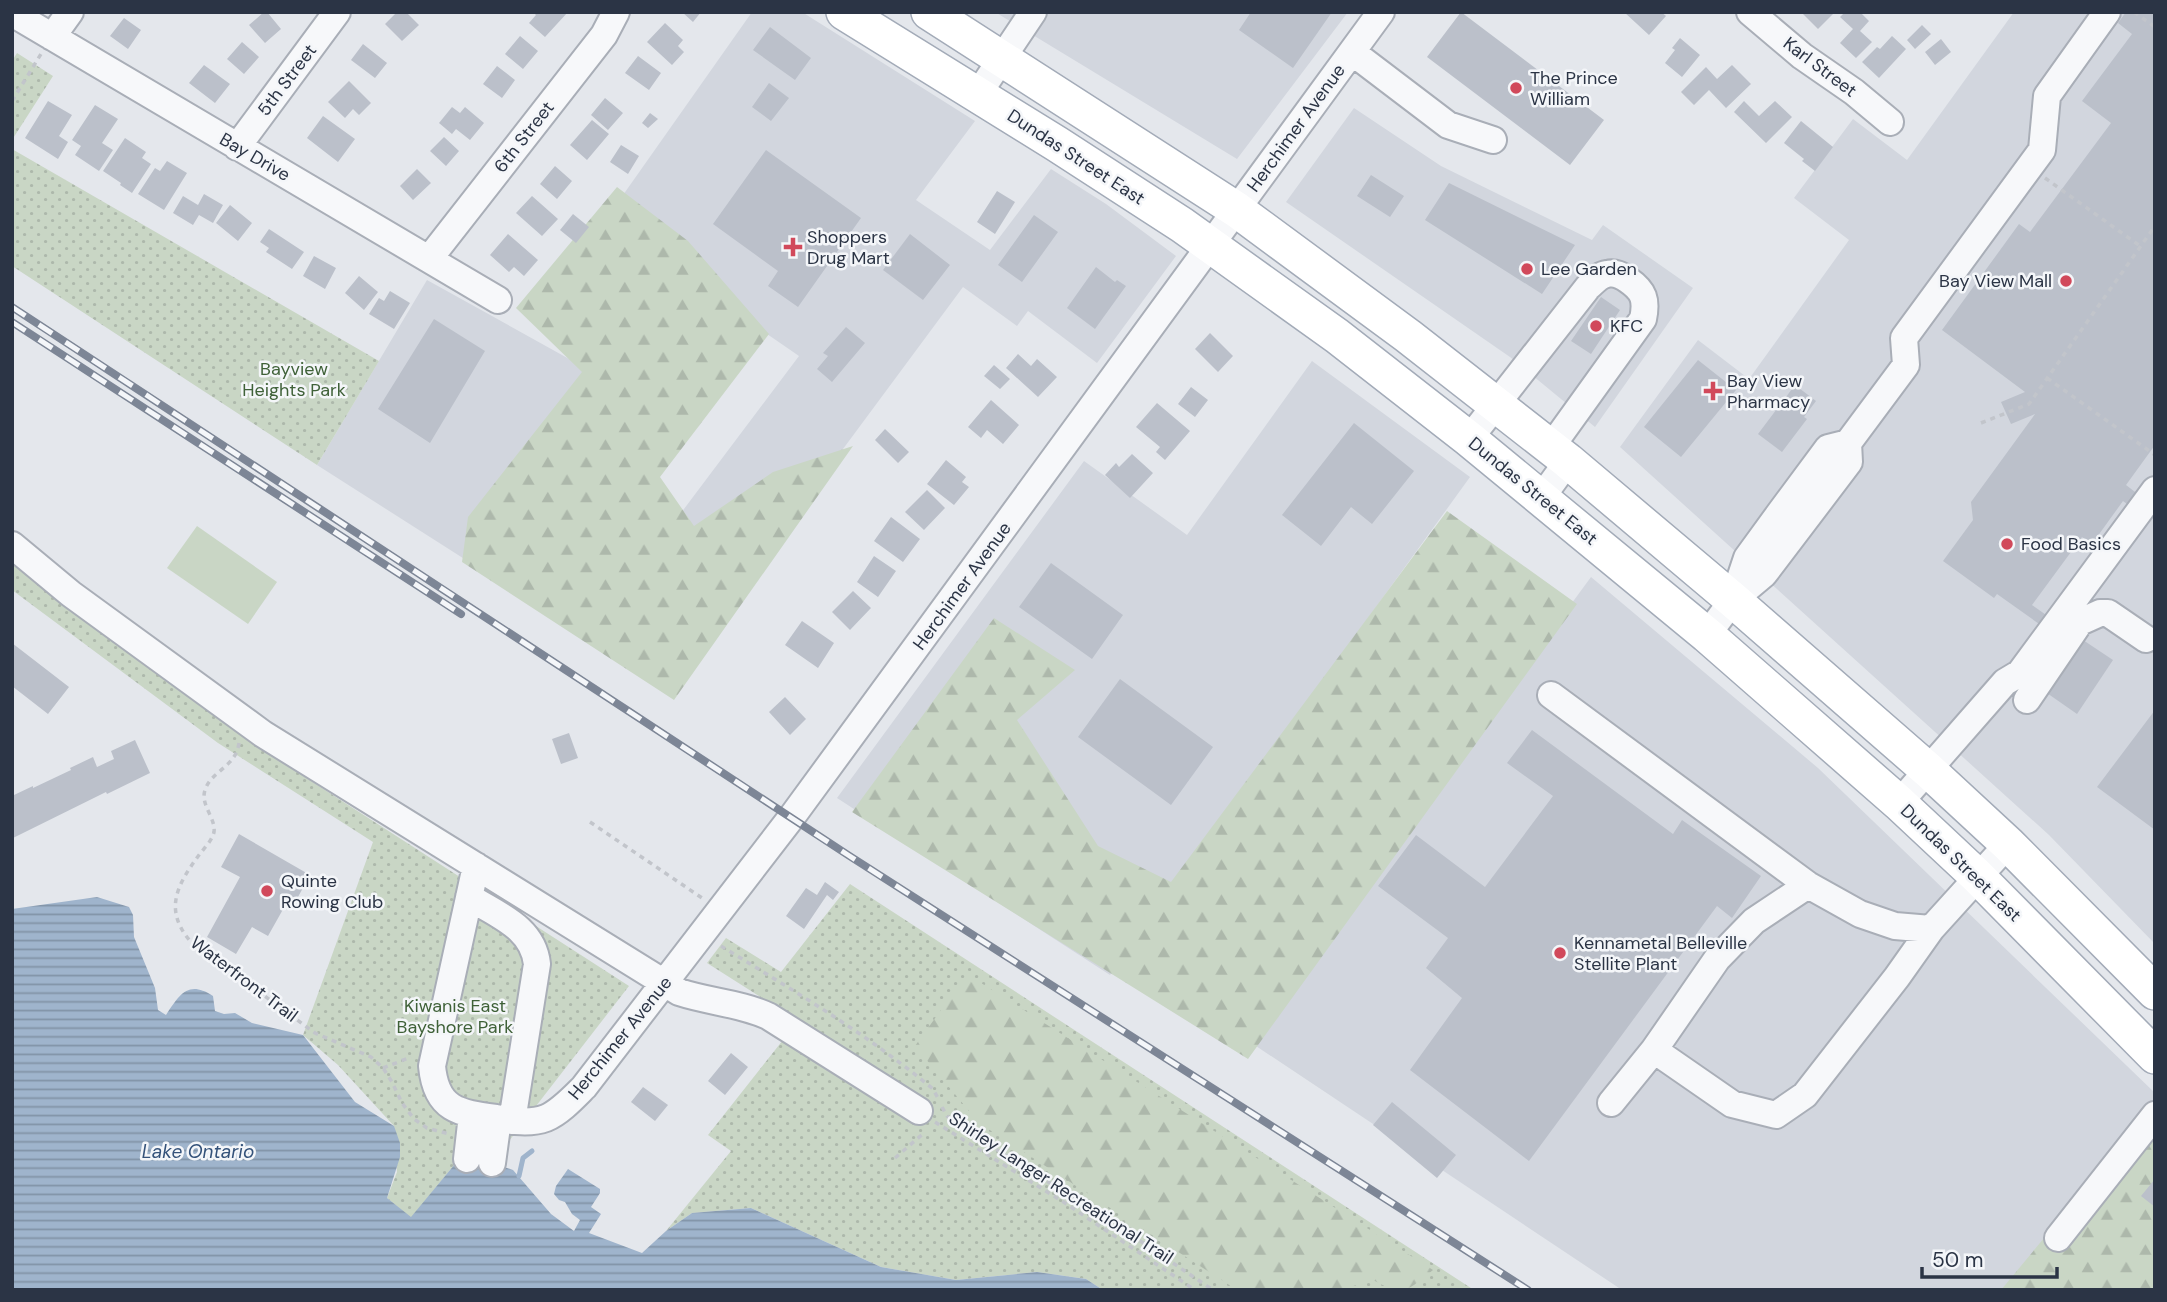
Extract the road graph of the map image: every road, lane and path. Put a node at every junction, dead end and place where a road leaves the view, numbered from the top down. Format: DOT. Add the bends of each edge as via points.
graph roads {
  1 [pos="70,12"];
  2 [pos="337,12"];
  3 [pos="616,12"];
  4 [pos="844,12"];
  5 [pos="929,12"];
  6 [pos="1033,12"];
  7 [pos="1751,12"];
  8 [pos="2107,12"];
  9 [pos="2134,12"];
  10 [pos="12,13"];
  11 [pos="1373,15"];
  12 [pos="2155,27"];
  13 [pos="52,37"];
  14 [pos="1352,52"];
  15 [pos="1003,58"];
  16 [pos="978,94"];
  17 [pos="12,101"];
  18 [pos="1890,122"];
  19 [pos="1493,140"];
  20 [pos="1057,144"];
  21 [pos="237,147"];
  22 [pos="2029,166"];
  23 [pos="1237,209"];
  24 [pos="2155,226"];
  25 [pos="1211,246"];
  26 [pos="2140,247"];
  27 [pos="429,259"];
  28 [pos="498,300"];
  29 [pos="1408,336"];
  30 [pos="2048,378"];
  31 [pos="1497,405"];
  32 [pos="1981,423"];
  33 [pos="1469,439"];
  34 [pos="1559,454"];
  35 [pos="2155,455"];
  36 [pos="2155,490"];
  37 [pos="1542,498"];
  38 [pos="12,545"];
  39 [pos="1733,600"];
  40 [pos="1707,635"];
  41 [pos="2146,639"];
  42 [pos="1551,695"];
  43 [pos="2027,700"];
  44 [pos="232,761"];
  45 [pos="1928,770"];
  46 [pos="1899,803"];
  47 [pos="590,822"];
  48 [pos="2008,844"];
  49 [pos="476,866"];
  50 [pos="1977,876"];
  51 [pos="1808,885"];
  52 [pos="469,897"];
  53 [pos="719,913"];
  54 [pos="1931,929"];
  55 [pos="716,943"];
  56 [pos="666,983"];
  57 [pos="2155,992"];
  58 [pos="1654,1050"];
  59 [pos="2155,1056"];
  60 [pos="1611,1103"];
  61 [pos="932,1114"];
  62 [pos="2155,1115"];
  63 [pos="494,1118"];
  64 [pos="472,1153"];
  65 [pos="895,1158"];
  66 [pos="2058,1238"];
  67 [pos="1195,1290"];
  68 [pos="1213,1290"];
  1 -- 13 [label="street"];
  2 -- 21 [label="street, 5th Street"];
  3 -- 27 [label="street, 6th Street" via="604,35"];
  4 -- 16 [label="main road, Dundas Street East"];
  5 -- 15 [label="main road"];
  6 -- 15 [label="street"];
  7 -- 18 [label="street, Karl Street"];
  8 -- 22 [label="street" via="2048,96 2042,150"];
  9 -- 12 [label="path"];
  10 -- 13 [label="street, Bay Drive"];
  11 -- 14 [label="street, Herchimer Avenue"];
  13 -- 17 [label="path"];
  13 -- 21 [label="street, Bay Drive"];
  14 -- 19 [label="street" via="1448,125"];
  14 -- 23 [label="street, Herchimer Avenue"];
  15 -- 16 [label="street"];
  15 -- 23 [label="main road"];
  16 -- 20 [label="main road, Dundas Street East"];
  20 -- 23 [label="main road" via="1099,152 1195,206 1211,211"];
  20 -- 25 [label="main road, Dundas Street East"];
  21 -- 27 [label="street, Bay Drive"];
  22 -- 26 [label="path"];
  22 -- 39 [label="street" via="1904,338 1906,365 1848,443 1849,462 1764,574"];
  23 -- 25 [label="street, Herchimer Avenue"];
  23 -- 29 [label="main road"];
  24 -- 26 [label="path"];
  25 -- 29 [label="main road" via="1243,247 1359,320"];
  25 -- 33 [label="main road, Dundas Street East"];
  25 -- 53 [label="street, Herchimer Avenue"];
  26 -- 30 [label="path"];
  27 -- 28 [label="street, Bay Drive"];
  29 -- 31 [label="main road"];
  30 -- 32 [label="path" via="2029,404"];
  30 -- 35 [label="path"];
  31 -- 33 [label="street"];
  31 -- 34 [label="main road"];
  31 -- 34 [label="street" via="1599,276 1619,274 1638,286 1646,306 1643,319"];
  33 -- 37 [label="main road, Dundas Street East"];
  34 -- 37 [label="street"];
  34 -- 39 [label="main road"];
  36 -- 45 [label="street" via="2020,673 2005,682"];
  37 -- 40 [label="main road, Dundas Street East"];
  38 -- 49 [label="street" via="71,594 263,734"];
  39 -- 40 [label="street"];
  39 -- 45 [label="main road"];
  40 -- 46 [label="main road, Dundas Street East"];
  41 -- 43 [label="street" via="2108,613 2080,622"];
  42 -- 51 [label="street"];
  44 -- 64 [label="path, Waterfront Trail" via="205,790 214,831 177,891 176,919 182,931 315,1033 371,1057 383,1068 414,1119"];
  45 -- 46 [label="street"];
  45 -- 48 [label="main road"];
  46 -- 50 [label="main road, Dundas Street East"];
  47 -- 53 [label="path"];
  48 -- 50 [label="street"];
  48 -- 57 [label="main road"];
  49 -- 52 [label="street"];
  49 -- 56 [label="street"];
  50 -- 54 [label="street"];
  50 -- 59 [label="main road, Dundas Street East"];
  51 -- 54 [label="street" via="1860,914 1895,926"];
  51 -- 58 [label="street" via="1755,921 1717,960"];
  52 -- 63 [label="street" via="520,929 536,951 537,964"];
  52 -- 63 [label="street" via="432,1066 433,1080 449,1105 463,1113"];
  53 -- 56 [label="street, Herchimer Avenue"];
  54 -- 58 [label="street" via="1805,1095 1776,1115 1732,1104"];
  55 -- 61 [label="path" via="895,1058 938,1096"];
  56 -- 61 [label="street" via="697,998 768,1016"];
  56 -- 63 [label="street, Herchimer Avenue" via="565,1105 546,1118"];
  58 -- 60 [label="street"];
  61 -- 65 [label="path"];
  61 -- 67 [label="path"];
  61 -- 68 [label="path, Shirley Langer Recreational Trail" via="947,1116"];
  62 -- 66 [label="street"];
  63 -- 64 [label="street"];
}
